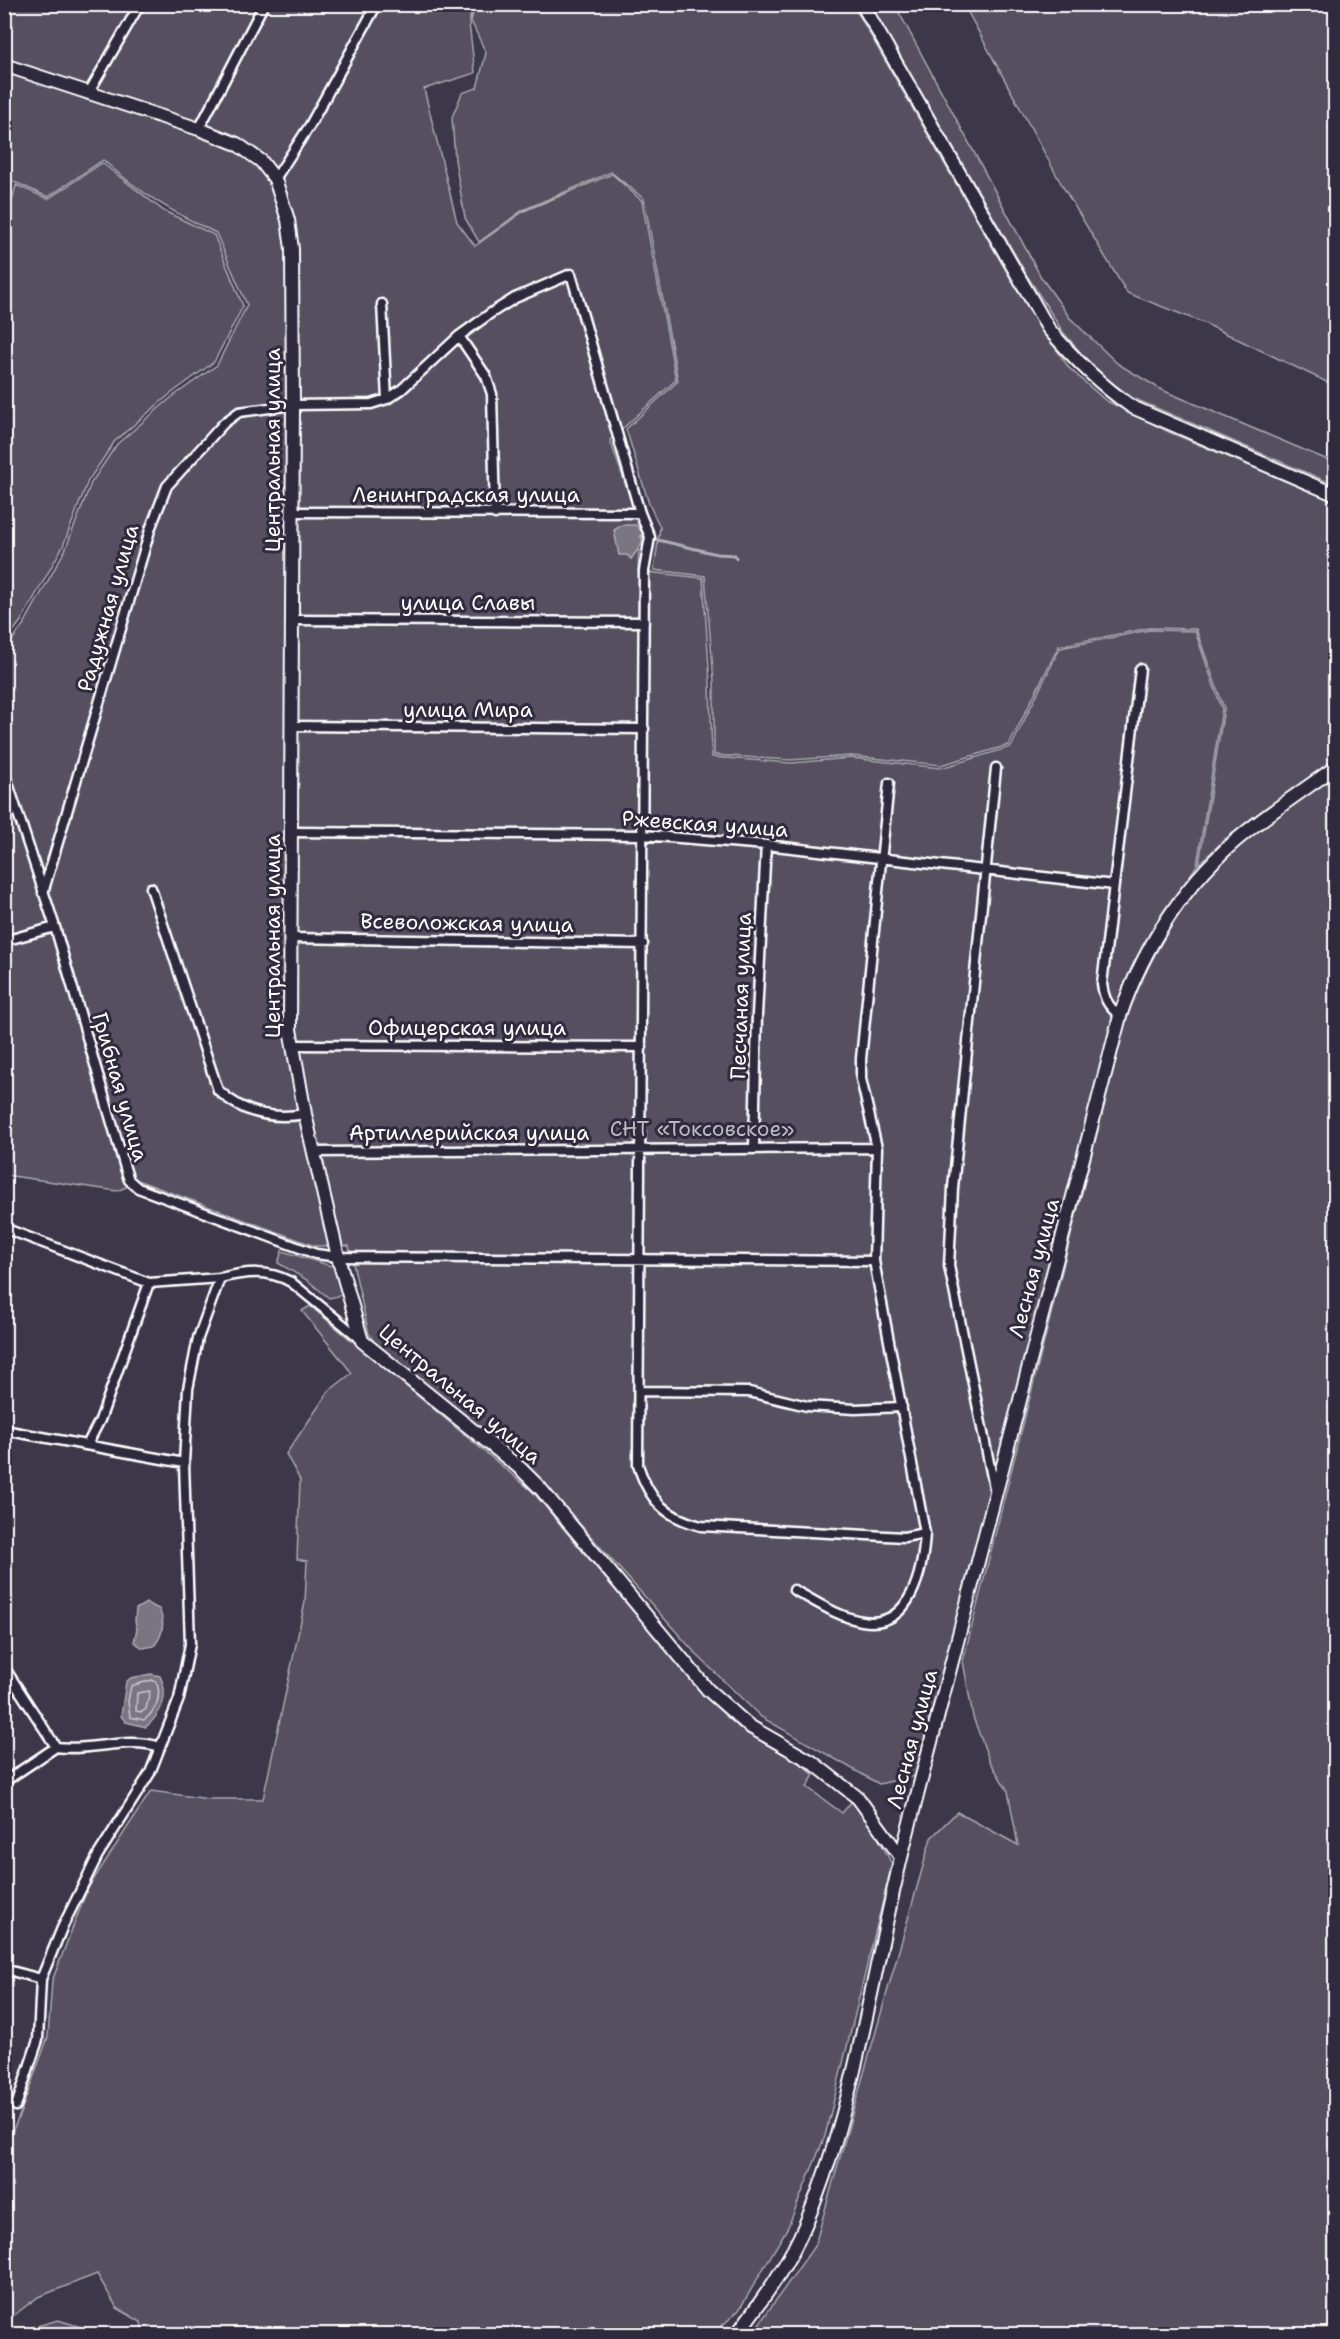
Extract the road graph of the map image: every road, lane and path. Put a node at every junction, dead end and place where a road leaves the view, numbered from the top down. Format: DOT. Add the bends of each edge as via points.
graph roads {
  1 [pos="140,4"];
  2 [pos="264,4"];
  3 [pos="377,4"];
  4 [pos="862,4"];
  5 [pos="4,65"];
  6 [pos="88,94"];
  7 [pos="199,129"];
  8 [pos="275,179"];
  9 [pos="382,304"];
  10 [pos="459,336"];
  11 [pos="387,399"];
  12 [pos="293,405"];
  13 [pos="1335,495"];
  14 [pos="292,512"];
  15 [pos="640,513"];
  16 [pos="495,514"];
  17 [pos="292,620"];
  18 [pos="644,622"];
  19 [pos="1140,669"];
  20 [pos="292,726"];
  21 [pos="644,729"];
  22 [pos="1335,766"];
  23 [pos="996,768"];
  24 [pos="4,771"];
  25 [pos="888,783"];
  26 [pos="292,832"];
  27 [pos="644,835"];
  28 [pos="765,845"];
  29 [pos="881,859"];
  30 [pos="986,870"];
  31 [pos="1114,885"];
  32 [pos="152,888"];
  33 [pos="43,893"];
  34 [pos="55,927"];
  35 [pos="290,938"];
  36 [pos="4,941"];
  37 [pos="643,944"];
  38 [pos="1120,1016"];
  39 [pos="292,1045"];
  40 [pos="642,1047"];
  41 [pos="305,1114"];
  42 [pos="877,1148"];
  43 [pos="754,1149"];
  44 [pos="641,1150"];
  45 [pos="315,1152"];
  46 [pos="4,1228"];
  47 [pos="338,1257"];
  48 [pos="640,1259"];
  49 [pos="874,1261"];
  50 [pos="220,1278"];
  51 [pos="149,1283"];
  52 [pos="362,1341"];
  53 [pos="640,1391"];
  54 [pos="902,1407"];
  55 [pos="4,1430"];
  56 [pos="88,1443"];
  57 [pos="184,1463"];
  58 [pos="995,1493"];
  59 [pos="925,1533"];
  60 [pos="794,1590"];
  61 [pos="4,1667"];
  62 [pos="56,1747"];
  63 [pos="160,1747"];
  64 [pos="4,1782"];
  65 [pos="901,1857"];
  66 [pos="4,1969"];
  67 [pos="41,1979"];
  68 [pos="16,2106"];
  69 [pos="737,2334"];
  1 -- 6 [label="street"];
  2 -- 7 [label="street"];
  3 -- 8 [label="street" via="310,125"];
  4 -- 13 [label="street" via="1048,328 1076,361 1132,407"];
  5 -- 6 [label="street, Центральная улица"];
  6 -- 7 [label="street, Центральная улица"];
  7 -- 8 [label="street, Центральная улица" via="237,144 261,161"];
  8 -- 12 [label="street, Центральная улица" via="288,219 292,249"];
  9 -- 11 [label="street"];
  10 -- 11 [label="street"];
  10 -- 15 [label="street" via="515,298 571,274"];
  10 -- 16 [label="street" via="486,376 492,394"];
  11 -- 12 [label="street, Радужная улица" via="371,404"];
  12 -- 14 [label="street, Центральная улица"];
  12 -- 33 [label="street, Радужная улица" via="238,412 167,486 151,526"];
  14 -- 16 [label="street, Ленинградская улица"];
  14 -- 17 [label="street, Центральная улица"];
  15 -- 16 [label="street, Ленинградская улица"];
  15 -- 18 [label="street" via="650,537 644,571"];
  17 -- 18 [label="street, улица Славы"];
  17 -- 20 [label="street, Центральная улица"];
  18 -- 21 [label="street"];
  19 -- 31 [label="street"];
  20 -- 21 [label="street, улица Мира"];
  20 -- 26 [label="street, Центральная улица"];
  21 -- 27 [label="street"];
  22 -- 38 [label="street, Лесная улица" via="1245,833 1207,870 1152,941"];
  23 -- 30 [label="street"];
  24 -- 33 [label="street, Грибная улица"];
  25 -- 29 [label="street"];
  26 -- 27 [label="street, Ржевская улица"];
  26 -- 35 [label="street, Центральная улица"];
  27 -- 28 [label="street, Ржевская улица"];
  27 -- 37 [label="street"];
  28 -- 29 [label="street, Ржевская улица"];
  28 -- 43 [label="street, Песчаная улица"];
  29 -- 30 [label="street, Ржевская улица"];
  29 -- 42 [label="street" via="861,1059 861,1079"];
  30 -- 31 [label="street, Ржевская улица"];
  30 -- 58 [label="street" via="953,1188 950,1266"];
  31 -- 38 [label="street" via="1102,984 1104,998"];
  32 -- 41 [label="street" via="218,1089 232,1103 248,1110 270,1116"];
  33 -- 34 [label="street, Грибная улица"];
  34 -- 36 [label="street"];
  34 -- 47 [label="street, Грибная улица" via="129,1179 138,1188 316,1254"];
  35 -- 37 [label="street, Всеволожская улица"];
  35 -- 39 [label="street, Центральная улица"];
  37 -- 40 [label="street"];
  38 -- 58 [label="street, Лесная улица"];
  39 -- 40 [label="street, Офицерская улица"];
  39 -- 41 [label="street, Центральная улица"];
  40 -- 44 [label="street"];
  41 -- 45 [label="street, Центральная улица"];
  42 -- 43 [label="street, Артиллерийская улица"];
  42 -- 49 [label="street"];
  43 -- 44 [label="street, Артиллерийская улица"];
  44 -- 45 [label="street, Артиллерийская улица"];
  44 -- 48 [label="street"];
  45 -- 47 [label="street, Центральная улица"];
  46 -- 51 [label="street"];
  47 -- 48 [label="street, Грибная улица"];
  47 -- 52 [label="street, Центральная улица"];
  48 -- 49 [label="street, Грибная улица"];
  48 -- 53 [label="street"];
  49 -- 54 [label="street"];
  50 -- 51 [label="street"];
  50 -- 52 [label="street" via="252,1272 280,1276"];
  50 -- 57 [label="street" via="198,1338 188,1389"];
  51 -- 56 [label="street" via="108,1401"];
  52 -- 65 [label="street, Центральная улица" via="521,1469 708,1690 749,1726 812,1762 858,1798"];
  53 -- 54 [label="street" via="749,1392 807,1406"];
  53 -- 59 [label="street" via="638,1465 645,1487 665,1511 680,1521 701,1526 904,1537"];
  54 -- 59 [label="street"];
  55 -- 56 [label="street"];
  56 -- 57 [label="street"];
  57 -- 63 [label="street" via="190,1644 179,1699"];
  58 -- 65 [label="street, Лесная улица"];
  59 -- 60 [label="street" via="916,1580 907,1604 894,1617 862,1621"];
  61 -- 62 [label="street"];
  62 -- 63 [label="street" via="141,1742"];
  62 -- 64 [label="street"];
  63 -- 67 [label="street" via="150,1773 98,1856"];
  65 -- 69 [label="street, Лесная улица" via="870,2002 829,2163 805,2226 773,2285"];
  66 -- 67 [label="street"];
  67 -- 68 [label="street" via="38,2040"];
}
